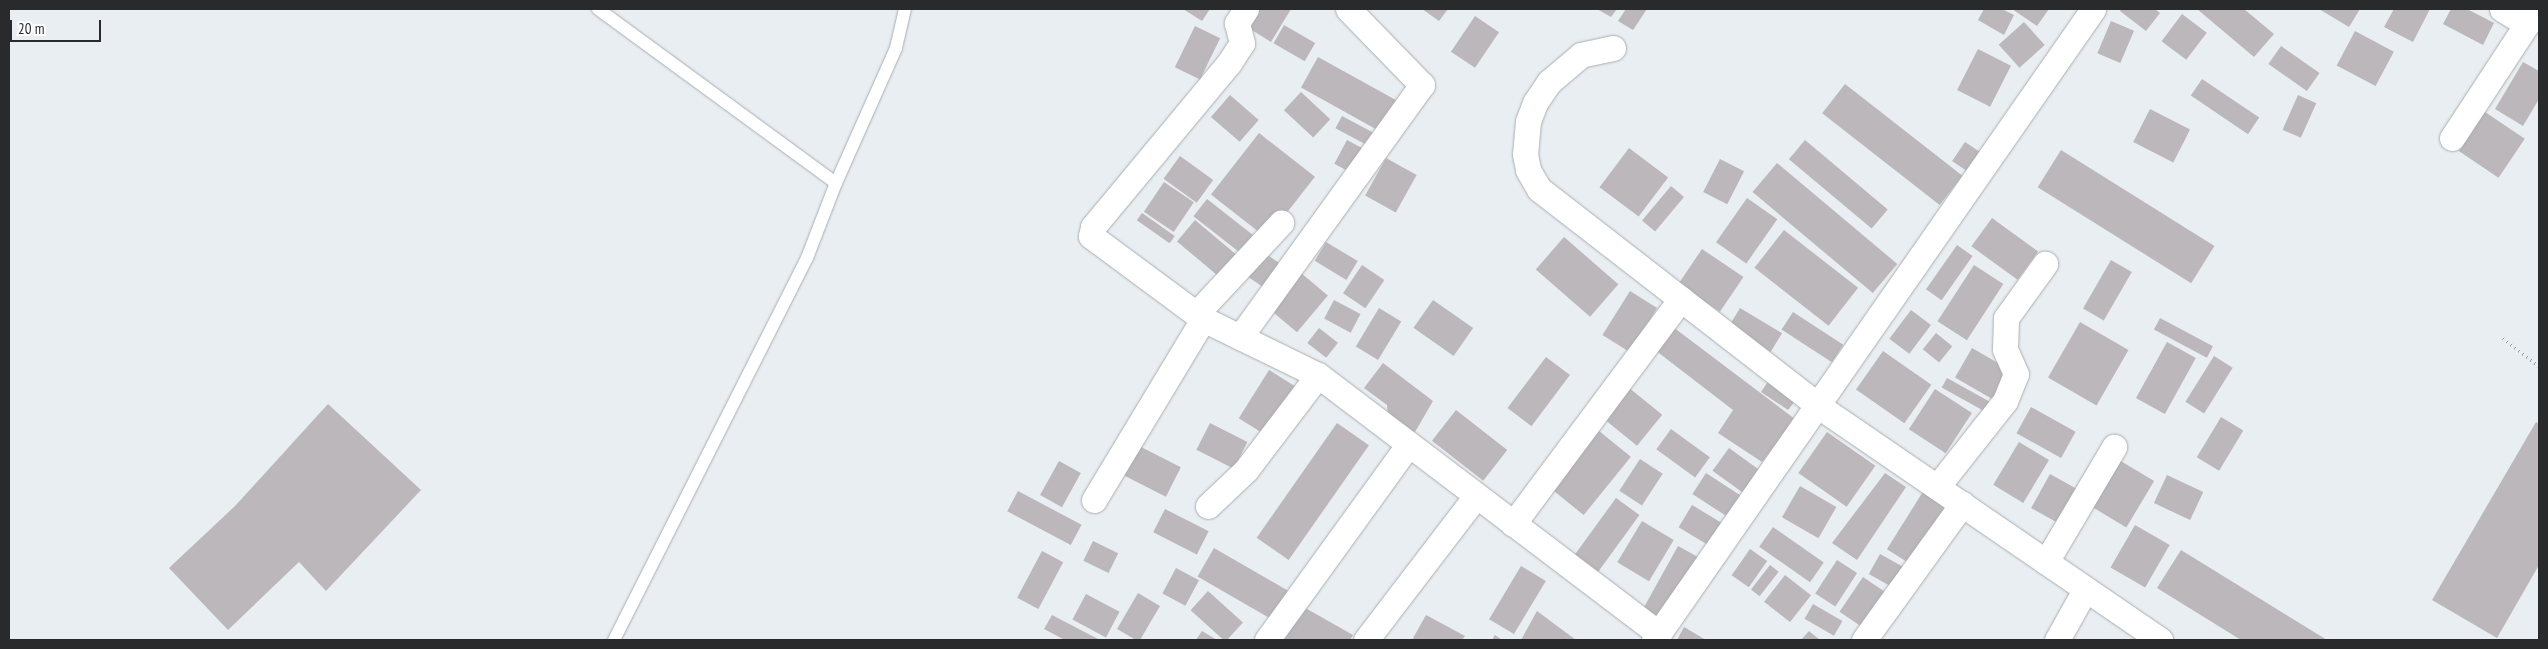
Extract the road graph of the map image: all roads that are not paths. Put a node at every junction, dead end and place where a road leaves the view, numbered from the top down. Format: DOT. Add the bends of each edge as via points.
graph roads {
  1 [pos="598,9"];
  2 [pos="905,9"];
  3 [pos="1246,9"];
  4 [pos="1348,9"];
  5 [pos="2093,9"];
  6 [pos="2502,9"];
  7 [pos="2530,16"];
  8 [pos="1613,48"];
  9 [pos="2452,138"];
  10 [pos="836,183"];
  11 [pos="1281,223"];
  12 [pos="2045,264"];
  13 [pos="1681,299"];
  14 [pos="1199,317"];
  15 [pos="1240,337"];
  16 [pos="1318,375"];
  17 [pos="1817,405"];
  18 [pos="1408,444"];
  19 [pos="2114,447"];
  20 [pos="1937,487"];
  21 [pos="1476,496"];
  22 [pos="1094,500"];
  23 [pos="1962,504"];
  24 [pos="1208,506"];
  25 [pos="1513,524"];
  26 [pos="2046,562"];
  27 [pos="2086,590"];
  28 [pos="1656,637"];
  29 [pos="614,640"];
  30 [pos="1267,640"];
  31 [pos="1366,640"];
  32 [pos="1864,640"];
  33 [pos="2057,640"];
  34 [pos="2160,640"];
  1 -- 10 [label="lane"];
  2 -- 10 [label="lane" via="896,48"];
  3 -- 14 [label="street" via="1237,23 1242,43 1229,63 1091,233"];
  4 -- 15 [label="street" via="1422,85"];
  5 -- 17 [label="street"];
  6 -- 7 [label="street"];
  7 -- 9 [label="street"];
  8 -- 13 [label="street" via="1581,55 1550,82 1528,121 1525,154 1528,170 1539,189"];
  10 -- 29 [label="lane" via="807,258"];
  11 -- 14 [label="street"];
  12 -- 20 [label="street" via="2006,318 2005,349 2016,374 2005,401"];
  13 -- 17 [label="street"];
  13 -- 25 [label="street"];
  14 -- 15 [label="street"];
  14 -- 22 [label="street"];
  15 -- 16 [label="street"];
  16 -- 18 [label="street"];
  16 -- 24 [label="street" via="1246,470"];
  17 -- 20 [label="street"];
  17 -- 28 [label="street"];
  18 -- 21 [label="street"];
  18 -- 30 [label="street"];
  19 -- 26 [label="street"];
  20 -- 23 [label="street"];
  21 -- 25 [label="street"];
  21 -- 31 [label="street"];
  23 -- 26 [label="street"];
  23 -- 32 [label="street"];
  25 -- 28 [label="street"];
  26 -- 27 [label="street"];
  27 -- 33 [label="street"];
  27 -- 34 [label="street"];
}
